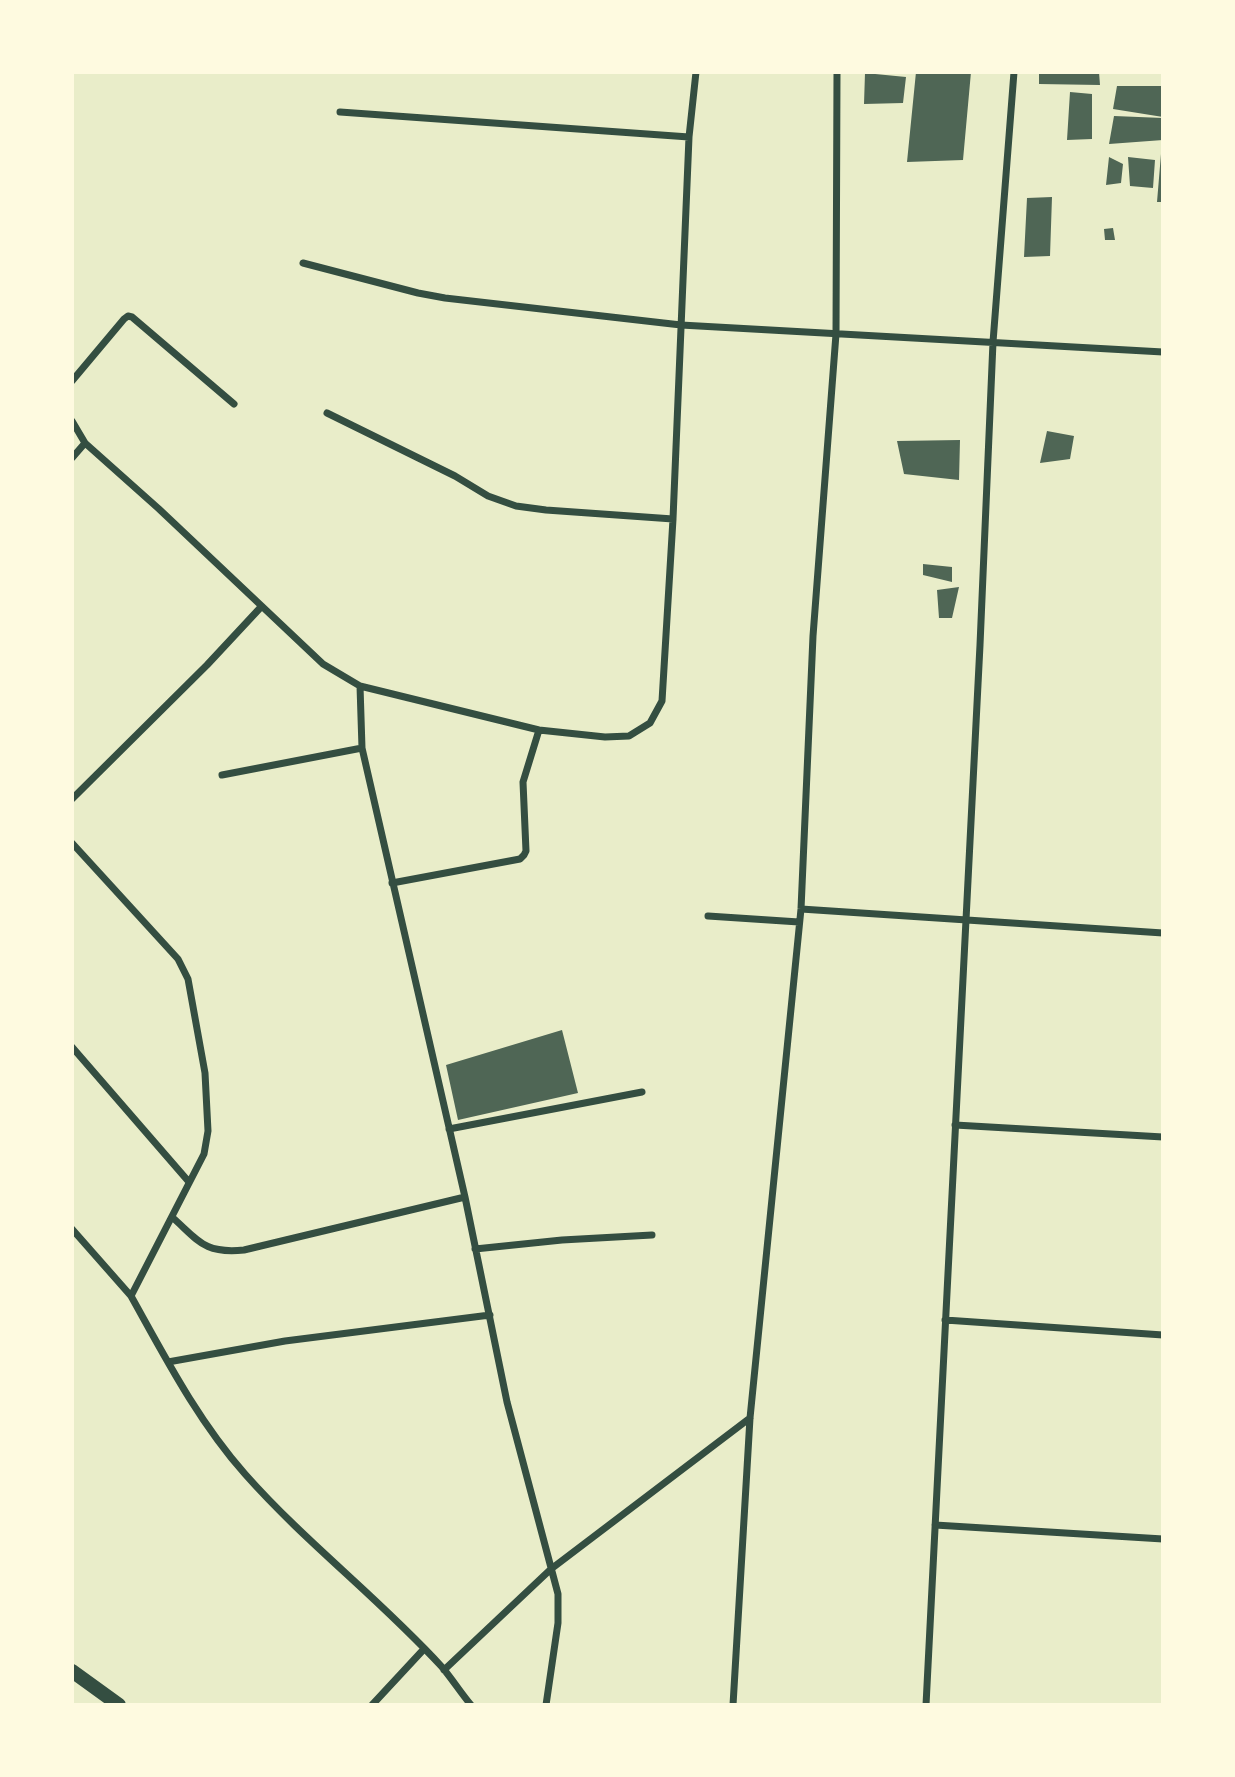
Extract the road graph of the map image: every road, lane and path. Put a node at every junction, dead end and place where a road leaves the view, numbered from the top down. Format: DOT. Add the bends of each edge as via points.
graph roads {
  1 [pos="696,72"];
  2 [pos="837,72"];
  3 [pos="1014,72"];
  4 [pos="340,111"];
  5 [pos="689,137"];
  6 [pos="303,263"];
  7 [pos="681,325"];
  8 [pos="836,334"];
  9 [pos="993,342"];
  10 [pos="1163,352"];
  11 [pos="72,381"];
  12 [pos="234,404"];
  13 [pos="327,413"];
  14 [pos="72,421"];
  15 [pos="85,443"];
  16 [pos="72,458"];
  17 [pos="673,519"];
  18 [pos="261,607"];
  19 [pos="360,686"];
  20 [pos="539,730"];
  21 [pos="362,748"];
  22 [pos="222,775"];
  23 [pos="72,799"];
  24 [pos="72,843"];
  25 [pos="392,883"];
  26 [pos="800,909"];
  27 [pos="708,916"];
  28 [pos="965,920"];
  29 [pos="799,922"];
  30 [pos="1163,933"];
  31 [pos="72,1047"];
  32 [pos="642,1092"];
  33 [pos="955,1125"];
  34 [pos="449,1129"];
  35 [pos="1163,1137"];
  36 [pos="189,1182"];
  37 [pos="465,1197"];
  38 [pos="172,1217"];
  39 [pos="72,1229"];
  40 [pos="652,1234"];
  41 [pos="475,1248"];
  42 [pos="131,1296"];
  43 [pos="490,1315"];
  44 [pos="945,1320"];
  45 [pos="1163,1335"];
  46 [pos="168,1362"];
  47 [pos="750,1418"];
  48 [pos="935,1525"];
  49 [pos="1163,1539"];
  50 [pos="551,1569"];
  51 [pos="424,1649"];
  52 [pos="444,1670"];
  53 [pos="72,1671"];
  54 [pos="119,1705"];
  55 [pos="372,1705"];
  56 [pos="471,1705"];
  57 [pos="547,1705"];
  58 [pos="733,1705"];
  59 [pos="926,1705"];
  1 -- 5 [label="street"];
  2 -- 8 [label="street"];
  3 -- 9 [label="street"];
  4 -- 5 [label="street"];
  5 -- 7 [label="street"];
  6 -- 7 [label="street" via="445,298"];
  7 -- 8 [label="street"];
  7 -- 17 [label="street"];
  8 -- 9 [label="street"];
  8 -- 26 [label="street" via="813,636"];
  9 -- 10 [label="street"];
  9 -- 28 [label="street"];
  11 -- 12 [label="street" via="128,316"];
  13 -- 17 [label="street" via="516,506"];
  14 -- 15 [label="street"];
  15 -- 16 [label="street"];
  15 -- 18 [label="street"];
  17 -- 20 [label="street" via="662,701 650,723 629,736"];
  18 -- 19 [label="street" via="323,664"];
  18 -- 23 [label="street"];
  19 -- 20 [label="street"];
  19 -- 21 [label="street"];
  20 -- 25 [label="street" via="523,782 524,855"];
  21 -- 22 [label="street"];
  21 -- 25 [label="street"];
  24 -- 36 [label="street" via="178,958 188,979 205,1073 208,1131 204,1154"];
  25 -- 34 [label="street"];
  26 -- 28 [label="street"];
  26 -- 29 [label="street"];
  27 -- 29 [label="street"];
  28 -- 30 [label="street"];
  28 -- 33 [label="street"];
  29 -- 47 [label="street"];
  31 -- 36 [label="street"];
  32 -- 34 [label="street"];
  33 -- 35 [label="street"];
  33 -- 44 [label="street"];
  34 -- 37 [label="street"];
  36 -- 38 [label="street"];
  37 -- 38 [label="street" via="226,1252 207,1248"];
  37 -- 41 [label="street"];
  38 -- 42 [label="street"];
  39 -- 42 [label="street"];
  40 -- 41 [label="street"];
  41 -- 43 [label="street"];
  42 -- 46 [label="street"];
  43 -- 46 [label="street" via="285,1341"];
  43 -- 50 [label="street" via="507,1402"];
  44 -- 45 [label="street"];
  44 -- 48 [label="street"];
  46 -- 51 [label="street" via="216,1439 246,1475"];
  47 -- 50 [label="street"];
  47 -- 58 [label="street"];
  48 -- 49 [label="street"];
  48 -- 59 [label="street"];
  50 -- 52 [label="street"];
  50 -- 57 [label="street" via="558,1594 558,1623"];
  51 -- 52 [label="street"];
  51 -- 55 [label="street"];
  52 -- 56 [label="street"];
  53 -- 54 [label="highway"];
}
